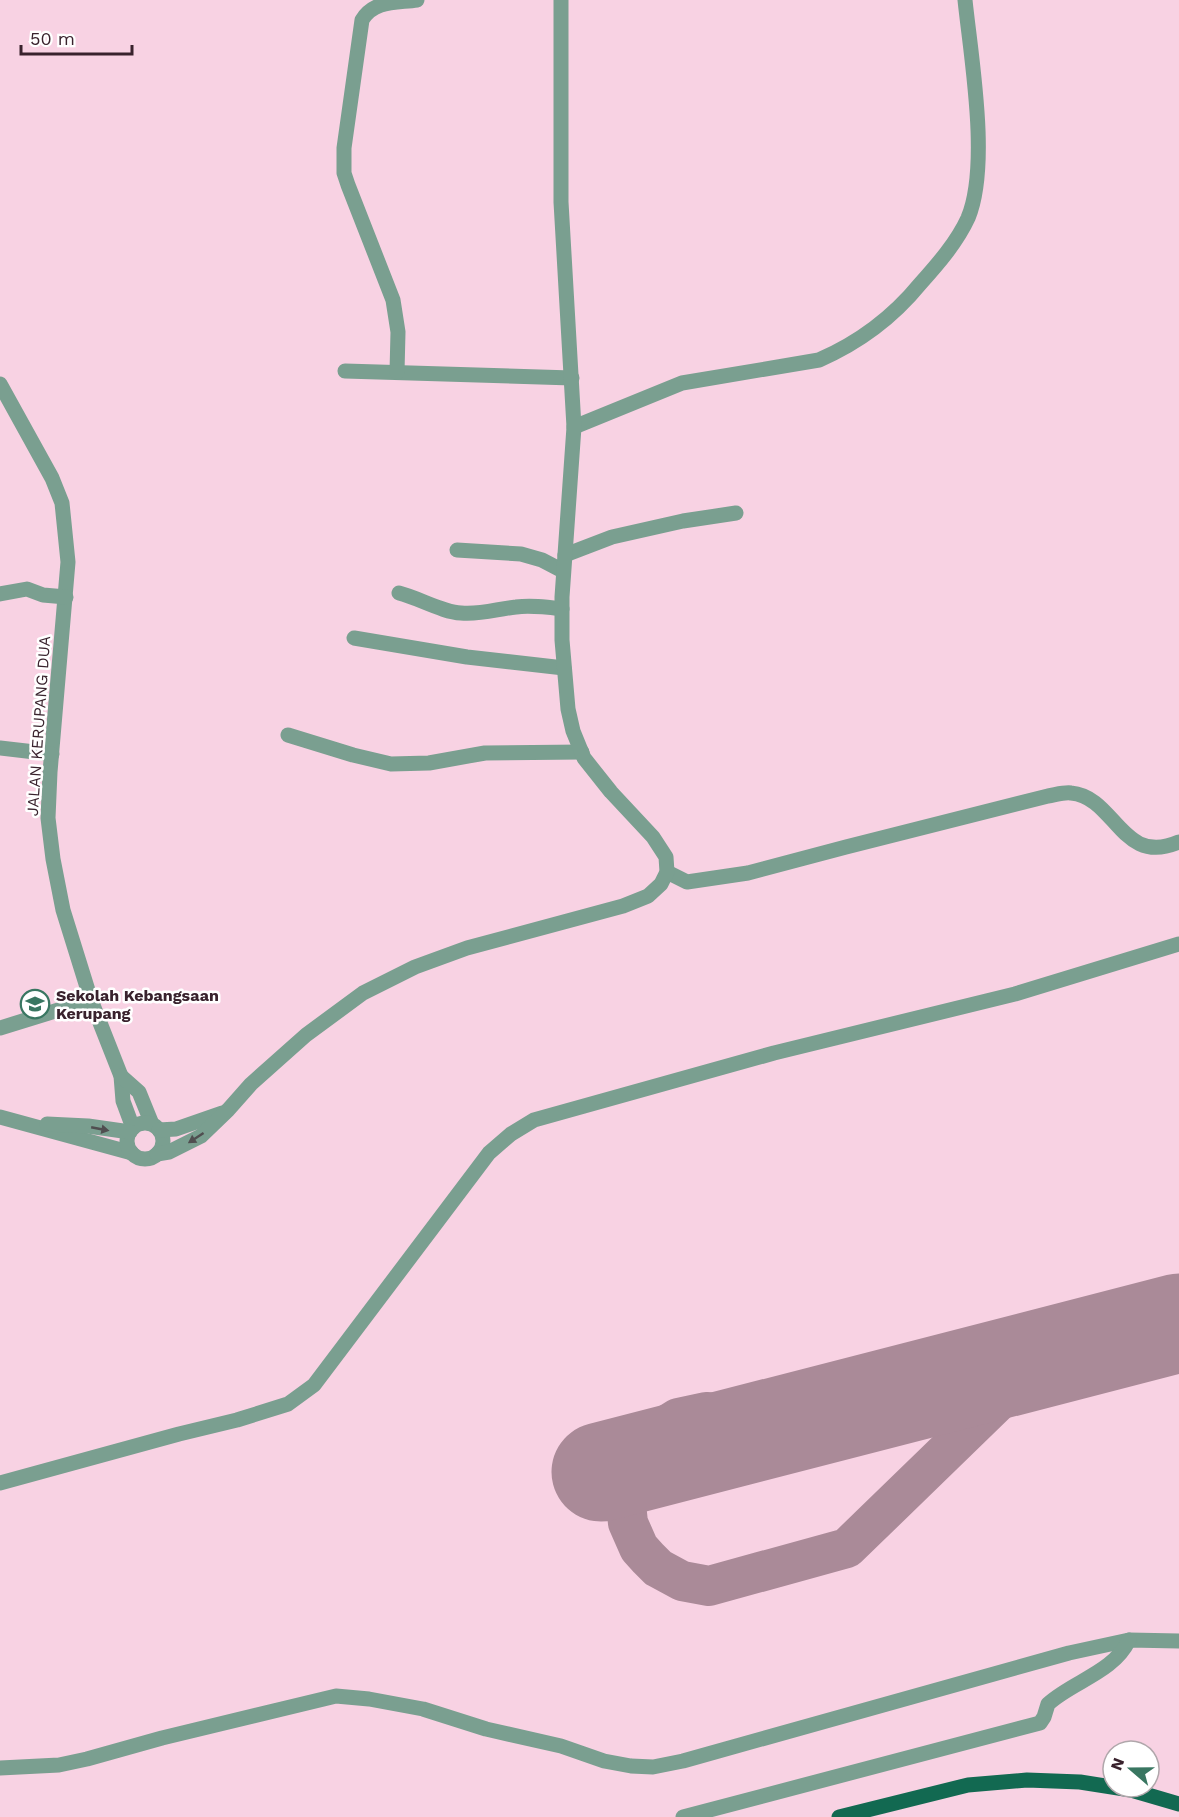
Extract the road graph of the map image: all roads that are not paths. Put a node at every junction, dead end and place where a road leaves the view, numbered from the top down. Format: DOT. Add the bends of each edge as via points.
graph roads {
  1 [pos="417,0"];
  2 [pos="561,0"];
  3 [pos="965,0"];
  4 [pos="345,371"];
  5 [pos="397,372"];
  6 [pos="572,378"];
  7 [pos="0,384"];
  8 [pos="574,427"];
  9 [pos="736,513"];
  10 [pos="457,550"];
  11 [pos="565,555"];
  12 [pos="563,571"];
  13 [pos="399,593"];
  14 [pos="0,594"];
  15 [pos="66,597"];
  16 [pos="562,609"];
  17 [pos="354,638"];
  18 [pos="564,668"];
  19 [pos="288,735"];
  20 [pos="0,748"];
  21 [pos="582,752"];
  22 [pos="52,754"];
  23 [pos="1179,842"];
  24 [pos="667,872"];
  25 [pos="1179,944"];
  26 [pos="91,1000"];
  27 [pos="0,1028"];
  28 [pos="121,1076"];
  29 [pos="228,1110"];
  30 [pos="0,1117"];
  31 [pos="29,1125"];
  32 [pos="156,1127"];
  33 [pos="131,1130"];
  34 [pos="132,1153"];
  35 [pos="157,1154"];
  36 [pos="0,1484"];
  37 [pos="1129,1640"];
  38 [pos="1179,1641"];
  39 [pos="0,1768"];
  40 [pos="1179,1804"];
  41 [pos="683,1817"];
  42 [pos="839,1817"];
  1 -- 5 [label="street" via="378,5 362,20 344,148 344,173 393,300 398,332"];
  2 -- 6 [label="street" via="561,202"];
  3 -- 8 [label="street" via="978,145 976,178 968,217 942,258 910,297 872,330 819,360 682,383"];
  4 -- 5 [label="street"];
  5 -- 6 [label="street"];
  6 -- 8 [label="street"];
  7 -- 15 [label="street, JALAN KERUPANG DUA" via="62,503 68,562"];
  8 -- 11 [label="street"];
  9 -- 11 [label="street" via="612,537"];
  10 -- 12 [label="street" via="521,554"];
  11 -- 12 [label="street"];
  12 -- 16 [label="street"];
  13 -- 16 [label="street" via="458,613 537,606"];
  14 -- 15 [label="street" via="27,589"];
  15 -- 22 [label="street, JALAN KERUPANG DUA"];
  16 -- 18 [label="street"];
  17 -- 18 [label="street"];
  18 -- 21 [label="street" via="568,709"];
  19 -- 21 [label="street" via="391,764 429,763 485,753"];
  20 -- 22 [label="street"];
  21 -- 24 [label="street" via="611,792 653,837 666,857"];
  22 -- 26 [label="street, JALAN KERUPANG DUA" via="48,818 52,859"];
  23 -- 24 [label="street" via="1152,847 1131,841 1090,800 1071,793 737,876 687,882"];
  24 -- 29 [label="street" via="648,896 623,906 466,948 415,967 363,993 306,1035"];
  25 -- 36 [label="street" via="1015,994 774,1053 534,1120 489,1153 314,1385 288,1404"];
  26 -- 27 [label="street"];
  26 -- 28 [label="street, JALAN KERUPANG DUA"];
  28 -- 32 [label="street, JALAN KERUPANG DUA" via="139,1092"];
  28 -- 33 [label="street, JALAN KERUPANG DUA"];
  29 -- 32 [label="street" via="176,1129"];
  29 -- 35 [label="street, one-way" via="201,1136"];
  30 -- 31 [label="street"];
  31 -- 33 [label="street, one-way"];
  31 -- 34 [label="street"];
  32 -- 33 [label="street" via="140,1124"];
  32 -- 35 [label="street" via="163,1138"];
  33 -- 34 [label="street" via="127,1142"];
  34 -- 35 [label="street" via="142,1159"];
  37 -- 38 [label="street"];
  37 -- 39 [label="street" via="653,1767 604,1761 423,1709 336,1696 59,1765"];
  37 -- 41 [label="street" via="1112,1663 1048,1704 1040,1724"];
  40 -- 42 [label="main road" via="1100,1785 1027,1780 968,1785"];
}
